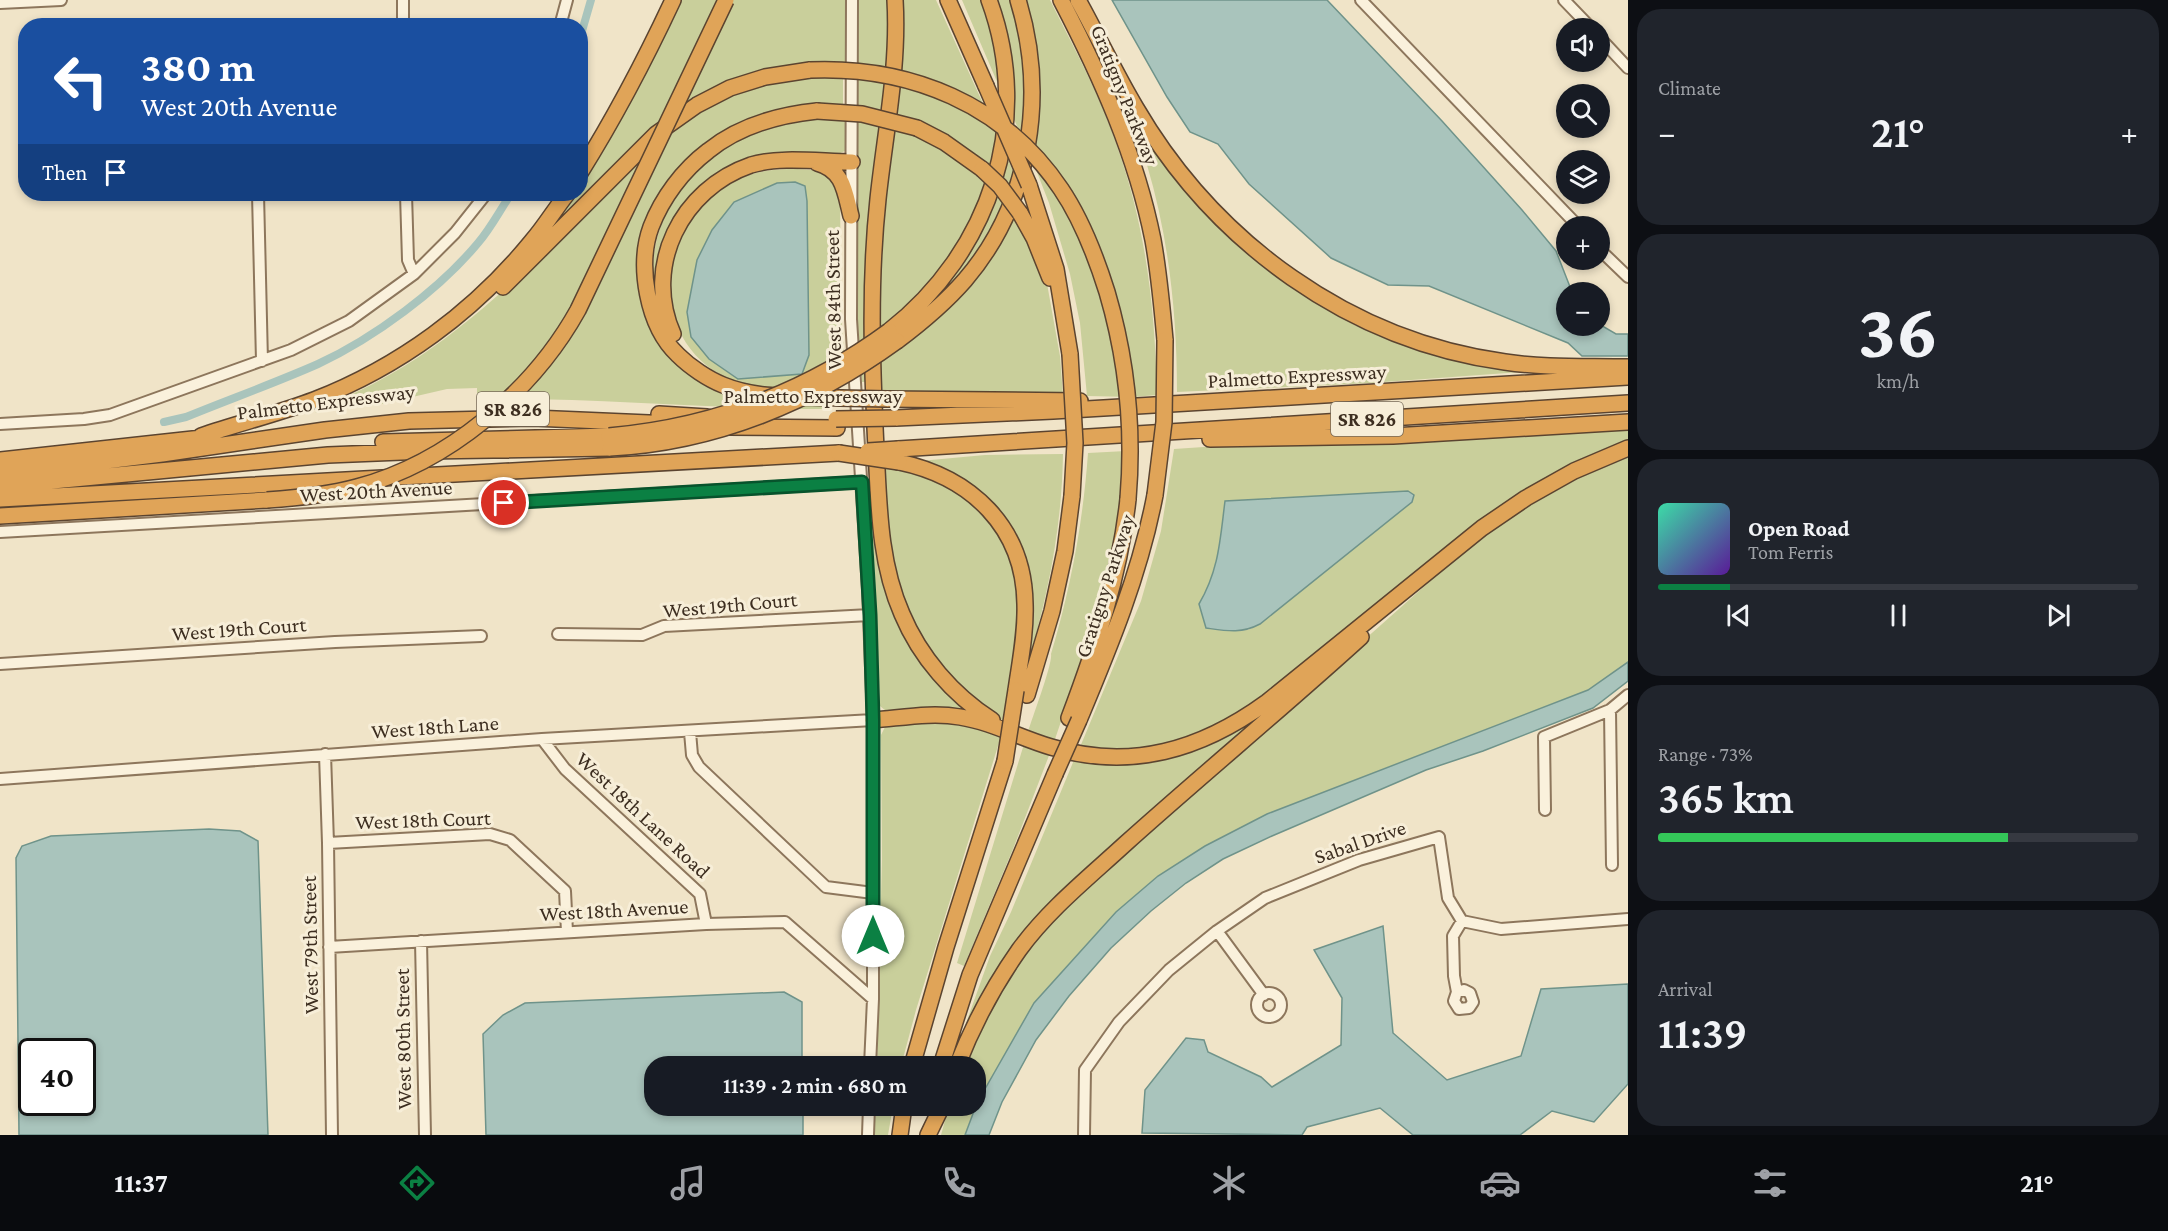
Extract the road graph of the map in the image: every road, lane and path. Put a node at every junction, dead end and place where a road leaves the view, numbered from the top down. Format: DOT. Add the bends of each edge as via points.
graph roads {
  1 [pos="46,0"];
  2 [pos="61,0"];
  3 [pos="403,0"];
  4 [pos="567,0"];
  5 [pos="673,0"];
  6 [pos="726,0"];
  7 [pos="852,0"];
  8 [pos="896,0"];
  9 [pos="948,0"];
  10 [pos="989,0"];
  11 [pos="1018,0"];
  12 [pos="1061,0"];
  13 [pos="1078,0"];
  14 [pos="1361,0"];
  15 [pos="1564,0"];
  16 [pos="0,3"];
  17 [pos="403,18"];
  18 [pos="562,18"];
  19 [pos="1581,18"];
  20 [pos="1610,49"];
  21 [pos="1628,68"];
  22 [pos="588,160"];
  23 [pos="808,161"];
  24 [pos="852,162"];
  25 [pos="258,201"];
  26 [pos="406,201"];
  27 [pos="481,201"];
  28 [pos="562,201"];
  29 [pos="850,216"];
  30 [pos="1568,216"];
  31 [pos="1610,260"];
  32 [pos="414,274"];
  33 [pos="1628,277"];
  34 [pos="1064,310"];
  35 [pos="451,322"];
  36 [pos="893,336"];
  37 [pos="262,361"];
  38 [pos="1628,367"];
  39 [pos="707,376"];
  40 [pos="1628,377"];
  41 [pos="1628,386"];
  42 [pos="1628,403"];
  43 [pos="1140,406"];
  44 [pos="896,422"];
  45 [pos="1628,422"];
  46 [pos="0,424"];
  47 [pos="837,424"];
  48 [pos="1106,436"];
  49 [pos="190,439"];
  50 [pos="609,442"];
  51 [pos="1628,448"];
  52 [pos="899,456"];
  53 [pos="0,460"];
  54 [pos="0,474"];
  55 [pos="862,482"];
  56 [pos="0,486"];
  57 [pos="0,499"];
  58 [pos="0,516"];
  59 [pos="0,532"];
  60 [pos="1438,564"];
  61 [pos="870,615"];
  62 [pos="558,634"];
  63 [pos="481,636"];
  64 [pos="0,664"];
  65 [pos="1022,693"];
  66 [pos="1628,695"];
  67 [pos="1610,710"];
  68 [pos="1074,719"];
  69 [pos="873,720"];
  70 [pos="1007,730"];
  71 [pos="690,732"];
  72 [pos="542,739"];
  73 [pos="325,754"];
  74 [pos="0,779"];
  75 [pos="1545,810"];
  76 [pos="328,843"];
  77 [pos="1612,865"];
  78 [pos="873,893"];
  79 [pos="1628,919"];
  80 [pos="1462,921"];
  81 [pos="706,924"];
  82 [pos="1216,931"];
  83 [pos="567,932"];
  84 [pos="421,941"];
  85 [pos="329,947"];
  86 [pos="1457,992"];
  87 [pos="1264,995"];
  88 [pos="873,999"];
  89 [pos="870,1056"];
  90 [pos="915,1056"];
  91 [pos="944,1056"];
  92 [pos="961,1056"];
  93 [pos="869,1116"];
  94 [pos="903,1116"];
  95 [pos="930,1116"];
  96 [pos="937,1116"];
  97 [pos="332,1135"];
  98 [pos="425,1135"];
  99 [pos="868,1135"];
  100 [pos="900,1135"];
  101 [pos="927,1135"];
  102 [pos="1084,1135"];
  1 -- 2 [label="street"];
  1 -- 16 [label="street"];
  3 -- 17 [label="street"];
  4 -- 18 [label="street"];
  5 -- 22 [label="highway" via="639,74"];
  6 -- 58 [label="highway, bridge" via="578,310 550,355 525,384 466,434 393,475 322,494"];
  7 -- 24 [label="street, West 84th Street"];
  8 -- 70 [label="highway" via="894,65 871,294 884,555 896,599 918,646 962,697"];
  9 -- 34 [label="highway, Gratigny Parkway, bridge" via="1029,184 1056,269"];
  10 -- 36 [label="highway" via="1006,81 1006,119 996,175 978,223 952,268"];
  11 -- 36 [label="highway" via="1030,51 1033,100 1029,139 1014,195 994,237 965,280 931,314"];
  12 -- 68 [label="highway, Gratigny Parkway, bridge" via="1105,90 1137,178 1157,265 1165,340 1164,413 1155,495 1144,546 1127,601"];
  13 -- 38 [label="highway" via="1136,109 1163,149 1208,204 1251,247 1292,278 1375,326 1461,354 1506,362"];
  14 -- 30 [label="street"];
  15 -- 19 [label="street"];
  20 -- 21 [label="street"];
  23 -- 24 [label="highway"];
  23 -- 29 [label="highway" via="826,165 841,178"];
  23 -- 39 [label="highway" via="753,165 728,175 690,207 674,231 662,278 666,317 681,348"];
  24 -- 29 [label="street, West 84th Street"];
  25 -- 37 [label="street"];
  26 -- 32 [label="street" via="408,260"];
  27 -- 32 [label="street"];
  28 -- 35 [label="highway" via="499,279"];
  29 -- 55 [label="street, West 84th Street" via="851,319"];
  31 -- 33 [label="street"];
  32 -- 37 [label="street" via="349,321"];
  34 -- 39 [label="highway, bridge" via="1020,213 982,169 944,142 917,128 862,114 818,111 780,117 730,135 707,151 666,198 651,228 645,277 655,318 677,355"];
  34 -- 65 [label="highway, Gratigny Parkway, bridge" via="1075,443 1072,496 1052,611"];
  35 -- 49 [label="highway" via="394,361 341,388"];
  35 -- 68 [label="highway, bridge" via="501,290 656,134 730,88 765,77 833,69 901,78 963,101 1002,126 1060,187 1093,251 1122,353 1131,418 1123,538 1108,605"];
  36 -- 50 [label="highway, bridge" via="754,405"];
  37 -- 46 [label="street" via="110,415"];
  39 -- 43 [label="highway, bridge" via="723,385 765,394 1063,400"];
  40 -- 43 [label="highway, Palmetto Expressway / SR 826"];
  41 -- 44 [label="highway" via="1007,422"];
  42 -- 48 [label="highway, SR 826"];
  43 -- 44 [label="highway, Palmetto Expressway / SR 826"];
  44 -- 47 [label="highway, Palmetto Expressway / SR 826, bridge"];
  45 -- 48 [label="highway" via="1394,436 1138,443"];
  47 -- 49 [label="highway, Palmetto Expressway / SR 826" via="480,409 366,416"];
  47 -- 54 [label="highway" via="746,427 533,418 437,419 333,429"];
  48 -- 52 [label="highway, SR 826"];
  49 -- 53 [label="highway, Palmetto Expressway / SR 826"];
  50 -- 54 [label="highway" via="327,445"];
  50 -- 56 [label="highway" via="328,455"];
  51 -- 60 [label="highway" via="1526,498"];
  52 -- 57 [label="highway, bridge" via="838,453"];
  52 -- 65 [label="highway" via="966,489 993,515 1011,544 1021,571 1025,603"];
  55 -- 59 [label="street, West 20th Avenue"];
  55 -- 61 [label="street, West 84th Street"];
  60 -- 70 [label="highway" via="1267,702 1192,744 1151,755 1106,757 1056,749"];
  60 -- 92 [label="highway" via="1052,911 991,993"];
  61 -- 62 [label="street, West 19th Court" via="664,626 642,635"];
  61 -- 69 [label="street, West 84th Street"];
  63 -- 64 [label="street, West 19th Court"];
  65 -- 90 [label="highway, Gratigny Parkway, bridge"];
  66 -- 67 [label="street"];
  67 -- 75 [label="street" via="1544,737"];
  67 -- 77 [label="street"];
  68 -- 91 [label="highway, bridge" via="1055,774 970,975"];
  69 -- 70 [label="highway" via="947,715"];
  69 -- 71 [label="street, West 18th Lane"];
  69 -- 78 [label="street, West 84th Street"];
  71 -- 72 [label="street, West 18th Lane"];
  71 -- 78 [label="street" via="692,754 699,767 826,887"];
  72 -- 73 [label="street, West 18th Lane"];
  72 -- 81 [label="street, West 18th Lane Road" via="565,770 700,894"];
  73 -- 74 [label="street, West 18th Lane"];
  73 -- 76 [label="street, West 79th Street"];
  76 -- 83 [label="street, West 18th Court" via="490,834 510,840 565,891"];
  76 -- 85 [label="street, West 79th Street"];
  78 -- 88 [label="street, West 84th Street"];
  79 -- 80 [label="street" via="1501,928"];
  80 -- 82 [label="street, Sabal Drive" via="1448,898 1439,837 1359,860 1265,898"];
  80 -- 86 [label="street" via="1453,936"];
  81 -- 83 [label="street, West 18th Avenue"];
  81 -- 88 [label="street, West 18th Avenue" via="785,922"];
  82 -- 87 [label="street"];
  82 -- 102 [label="street, Sabal Drive" via="1169,970 1119,1022 1085,1070"];
  83 -- 84 [label="street, West 18th Avenue"];
  84 -- 85 [label="street, West 18th Avenue"];
  84 -- 98 [label="street, West 80th Street"];
  85 -- 97 [label="street, West 79th Street"];
  88 -- 89 [label="street, West 84th Street"];
  93 -- 99 [label="street"];
  94 -- 100 [label="highway"];
  95 -- 101 [label="highway"];
  96 -- 101 [label="highway"];
}
